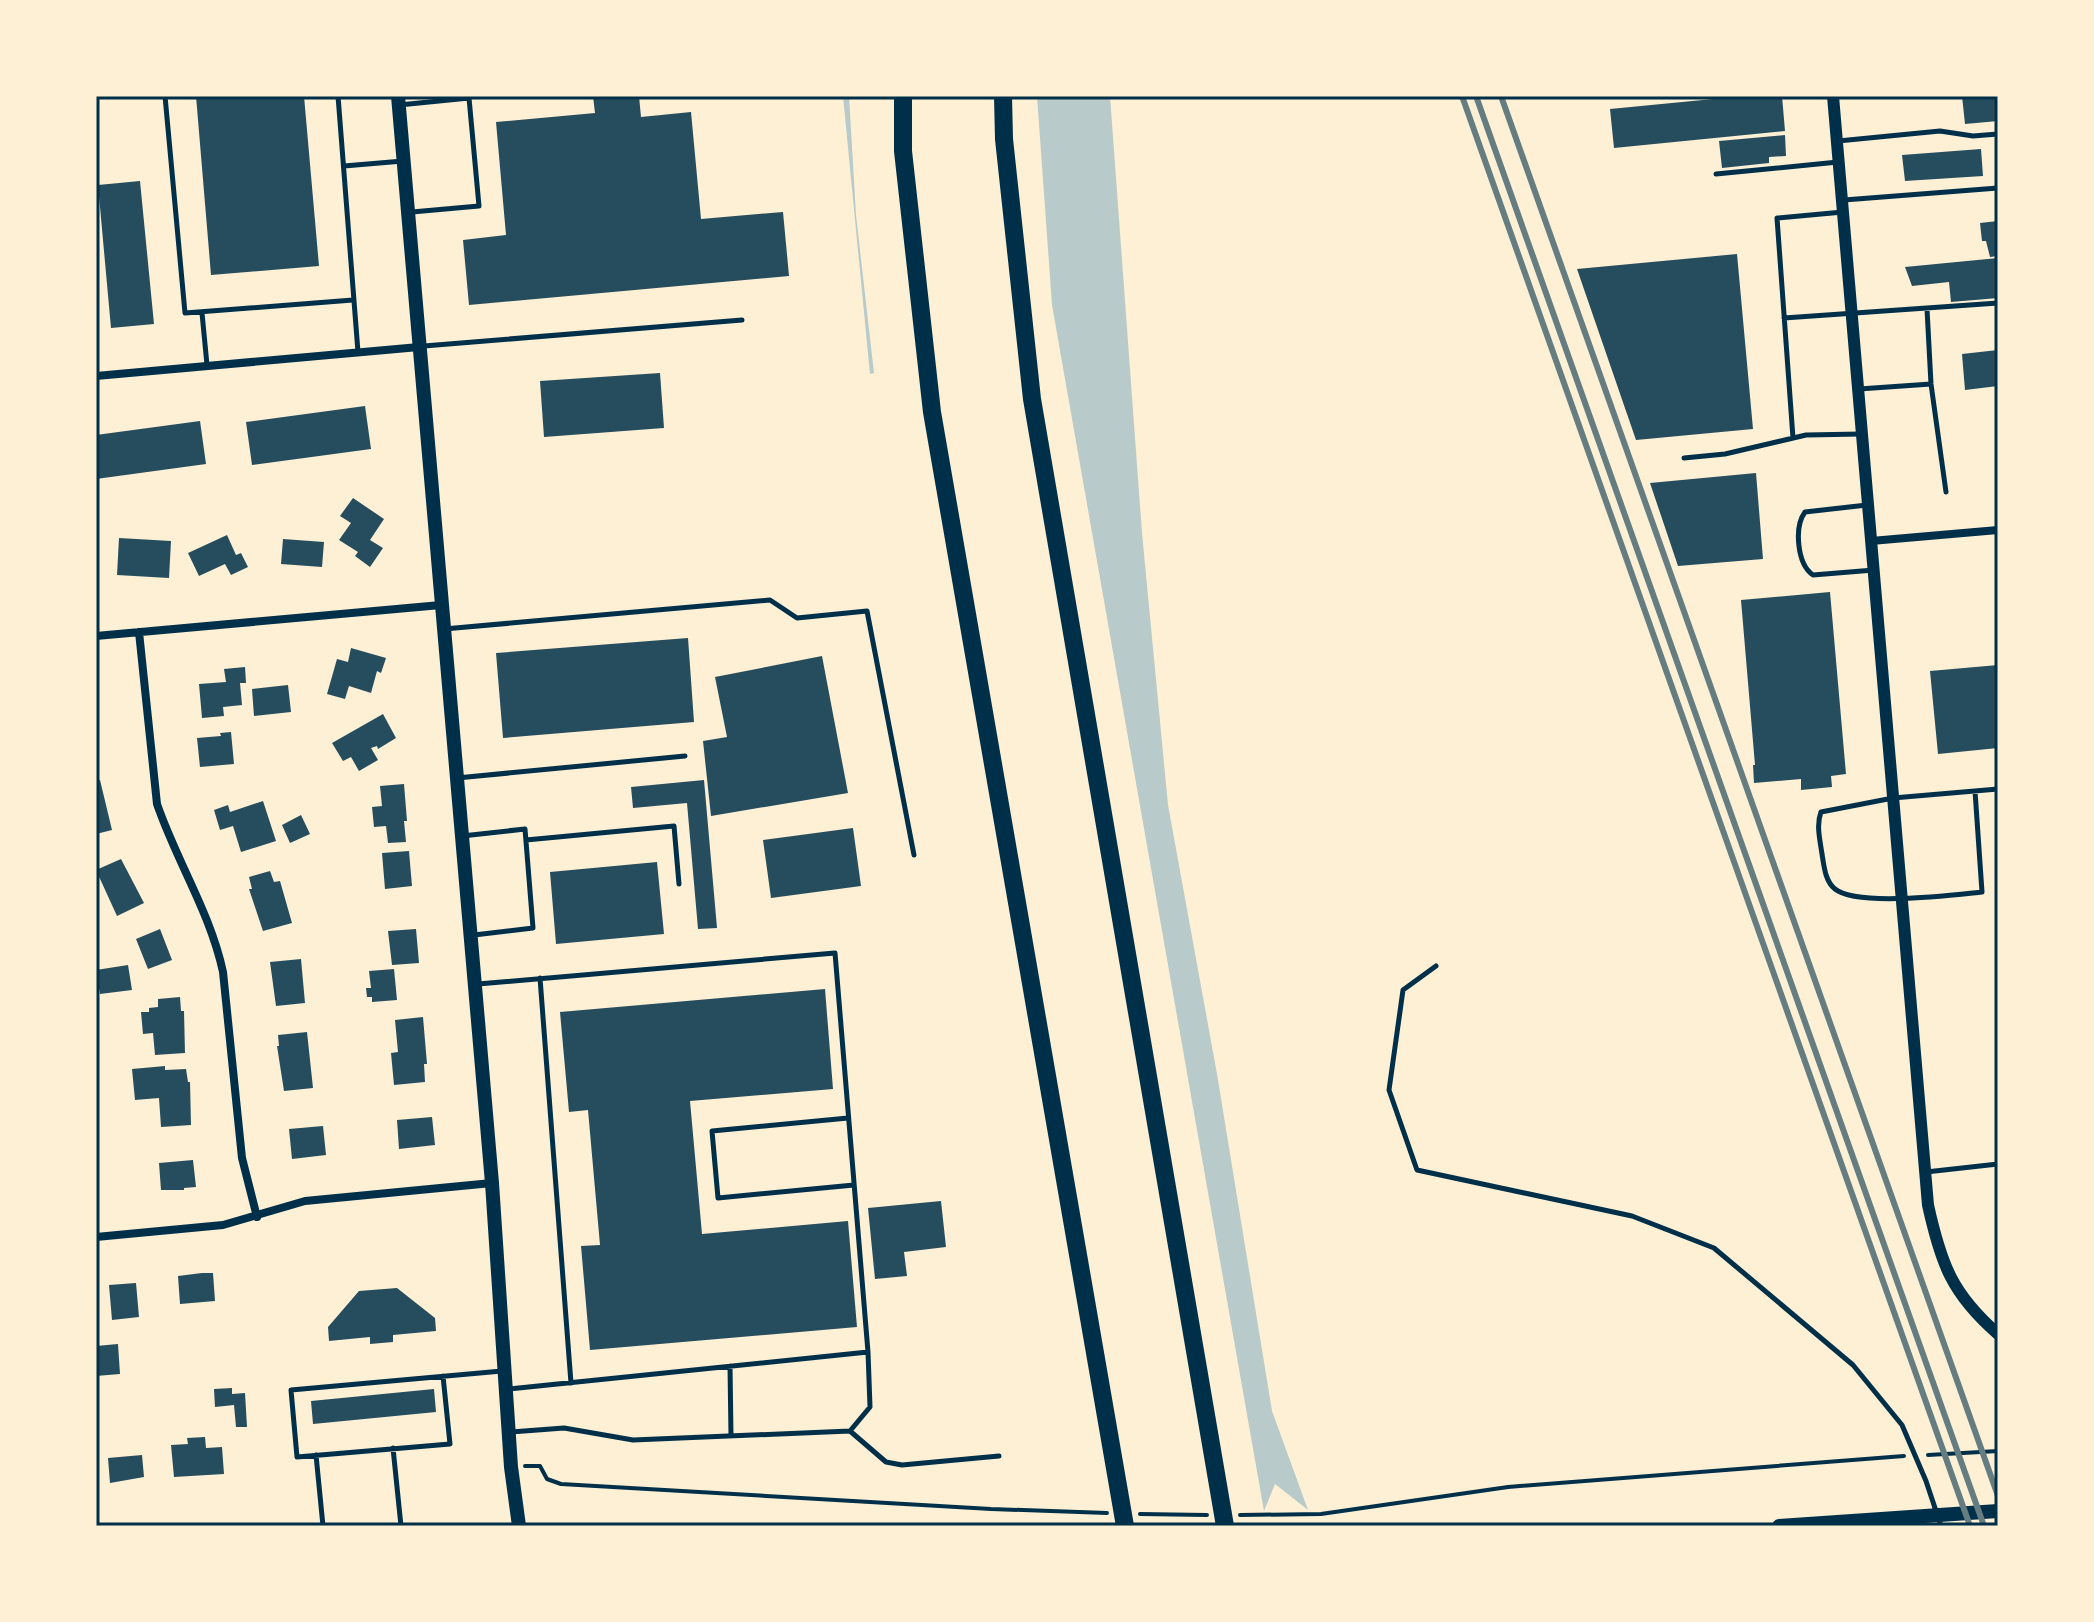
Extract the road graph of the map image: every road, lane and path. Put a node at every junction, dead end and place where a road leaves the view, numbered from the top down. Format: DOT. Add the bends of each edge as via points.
graph roads {
  1 [pos="165,96"];
  2 [pos="338,96"];
  3 [pos="903,96"];
  4 [pos="1003,96"];
  5 [pos="1833,96"];
  6 [pos="398,100"];
  7 [pos="1998,134"];
  8 [pos="1837,141"];
  9 [pos="403,161"];
  10 [pos="1839,162"];
  11 [pos="344,166"];
  12 [pos="1716,174"];
  13 [pos="1998,188"];
  14 [pos="1842,206"];
  15 [pos="407,213"];
  16 [pos="353,300"];
  17 [pos="1998,303"];
  18 [pos="1927,309"];
  19 [pos="202,313"];
  20 [pos="1852,314"];
  21 [pos="1784,318"];
  22 [pos="742,320"];
  23 [pos="419,347"];
  24 [pos="358,352"];
  25 [pos="207,365"];
  26 [pos="96,376"];
  27 [pos="1931,384"];
  28 [pos="1858,389"];
  29 [pos="1862,434"];
  30 [pos="1793,438"];
  31 [pos="1684,458"];
  32 [pos="1946,492"];
  33 [pos="1868,505"];
  34 [pos="1998,530"];
  35 [pos="1871,541"];
  36 [pos="1874,570"];
  37 [pos="441,605"];
  38 [pos="443,629"];
  39 [pos="139,632"];
  40 [pos="96,636"];
  41 [pos="685,756"];
  42 [pos="456,778"];
  43 [pos="1998,789"];
  44 [pos="1975,791"];
  45 [pos="1893,798"];
  46 [pos="461,836"];
  47 [pos="526,840"];
  48 [pos="914,855"];
  49 [pos="679,884"];
  50 [pos="1902,900"];
  51 [pos="469,936"];
  52 [pos="1436,966"];
  53 [pos="540,978"];
  54 [pos="473,984"];
  55 [pos="848,1118"];
  56 [pos="1998,1164"];
  57 [pos="1925,1172"];
  58 [pos="492,1183"];
  59 [pos="854,1185"];
  60 [pos="257,1217"];
  61 [pos="96,1237"];
  62 [pos="1998,1334"];
  63 [pos="868,1352"];
  64 [pos="730,1366"];
  65 [pos="503,1370"];
  66 [pos="443,1376"];
  67 [pos="571,1383"];
  68 [pos="505,1390"];
  69 [pos="850,1431"];
  70 [pos="509,1432"];
  71 [pos="731,1436"];
  72 [pos="393,1448"];
  73 [pos="316,1455"];
  74 [pos="999,1456"];
  75 [pos="1842,1460"];
  76 [pos="536,1466"];
  77 [pos="1998,1511"];
  78 [pos="1110,1513"];
  79 [pos="1226,1519"];
  80 [pos="1131,1520"];
  81 [pos="323,1526"];
  82 [pos="401,1526"];
  83 [pos="519,1526"];
  84 [pos="1779,1526"];
  85 [pos="1941,1526"];
  1 -- 19 [label="lane" via="185,313"];
  2 -- 11 [label="lane"];
  3 -- 80 [label="highway" via="903,151 932,412"];
  4 -- 79 [label="highway" via="1032,399"];
  5 -- 8 [label="street"];
  6 -- 9 [label="main road"];
  6 -- 15 [label="lane" via="469,98 478,190 479,206"];
  7 -- 8 [label="lane" via="1940,131"];
  8 -- 10 [label="street"];
  9 -- 11 [label="lane"];
  9 -- 15 [label="main road"];
  10 -- 12 [label="lane"];
  10 -- 14 [label="street"];
  11 -- 16 [label="lane"];
  13 -- 14 [label="lane"];
  14 -- 20 [label="street"];
  14 -- 21 [label="lane" via="1777,218"];
  15 -- 23 [label="main road"];
  16 -- 19 [label="lane"];
  16 -- 24 [label="lane"];
  17 -- 18 [label="lane"];
  18 -- 20 [label="lane"];
  18 -- 27 [label="lane"];
  19 -- 25 [label="lane"];
  20 -- 21 [label="lane"];
  20 -- 28 [label="street"];
  21 -- 30 [label="lane"];
  22 -- 23 [label="lane"];
  23 -- 24 [label="street"];
  23 -- 37 [label="main road"];
  24 -- 25 [label="street"];
  25 -- 26 [label="street"];
  27 -- 28 [label="lane"];
  27 -- 32 [label="lane"];
  28 -- 29 [label="street"];
  29 -- 30 [label="lane"];
  29 -- 33 [label="street"];
  30 -- 31 [label="lane"];
  33 -- 35 [label="street"];
  33 -- 36 [label="lane" via="1805,512 1798,522 1802,564 1813,575"];
  34 -- 35 [label="street"];
  35 -- 36 [label="street"];
  36 -- 45 [label="street"];
  37 -- 38 [label="main road"];
  37 -- 39 [label="street"];
  38 -- 42 [label="main road"];
  38 -- 48 [label="lane" via="770,600 797,618 867,611"];
  39 -- 40 [label="street"];
  39 -- 60 [label="street" via="157,804 218,948 242,1158"];
  41 -- 42 [label="lane"];
  42 -- 46 [label="main road"];
  43 -- 44 [label="lane"];
  44 -- 45 [label="lane"];
  44 -- 50 [label="lane" via="1982,892"];
  45 -- 50 [label="street"];
  45 -- 50 [label="lane" via="1825,810 1819,815 1819,837 1831,885 1843,893"];
  46 -- 47 [label="lane" via="525,829"];
  46 -- 51 [label="main road"];
  47 -- 49 [label="lane" via="674,826"];
  47 -- 51 [label="lane" via="533,928"];
  50 -- 57 [label="street"];
  51 -- 54 [label="main road"];
  52 -- 85 [label="lane" via="1403,990 1389,1090 1417,1170 1632,1216 1714,1248 1853,1365 1883,1401 1902,1425"];
  53 -- 54 [label="lane"];
  53 -- 55 [label="lane" via="835,953"];
  53 -- 67 [label="lane"];
  54 -- 58 [label="main road"];
  55 -- 59 [label="lane"];
  55 -- 59 [label="lane" via="712,1131 718,1198"];
  56 -- 57 [label="lane"];
  57 -- 62 [label="street" via="1937,1246 1952,1282"];
  58 -- 60 [label="street" via="305,1201"];
  58 -- 65 [label="main road"];
  59 -- 63 [label="lane"];
  60 -- 61 [label="street"];
  63 -- 64 [label="lane"];
  63 -- 69 [label="lane" via="870,1407"];
  64 -- 67 [label="lane"];
  64 -- 71 [label="lane"];
  65 -- 66 [label="lane"];
  65 -- 68 [label="main road"];
  66 -- 72 [label="lane" via="450,1444"];
  66 -- 73 [label="lane" via="291,1390 297,1457"];
  67 -- 68 [label="lane"];
  68 -- 70 [label="main road"];
  69 -- 71 [label="lane"];
  69 -- 74 [label="lane" via="886,1462 902,1465"];
  70 -- 71 [label="lane" via="564,1428 633,1440"];
  70 -- 83 [label="main road"];
  72 -- 73 [label="lane"];
  72 -- 82 [label="lane"];
  73 -- 81 [label="lane"];
  75 -- 79 [label="path" via="1508,1487 1321,1514"];
  76 -- 78 [label="path" via="551,1482 561,1484"];
  77 -- 84 [label="main road"];
  79 -- 80 [label="path"];
}
